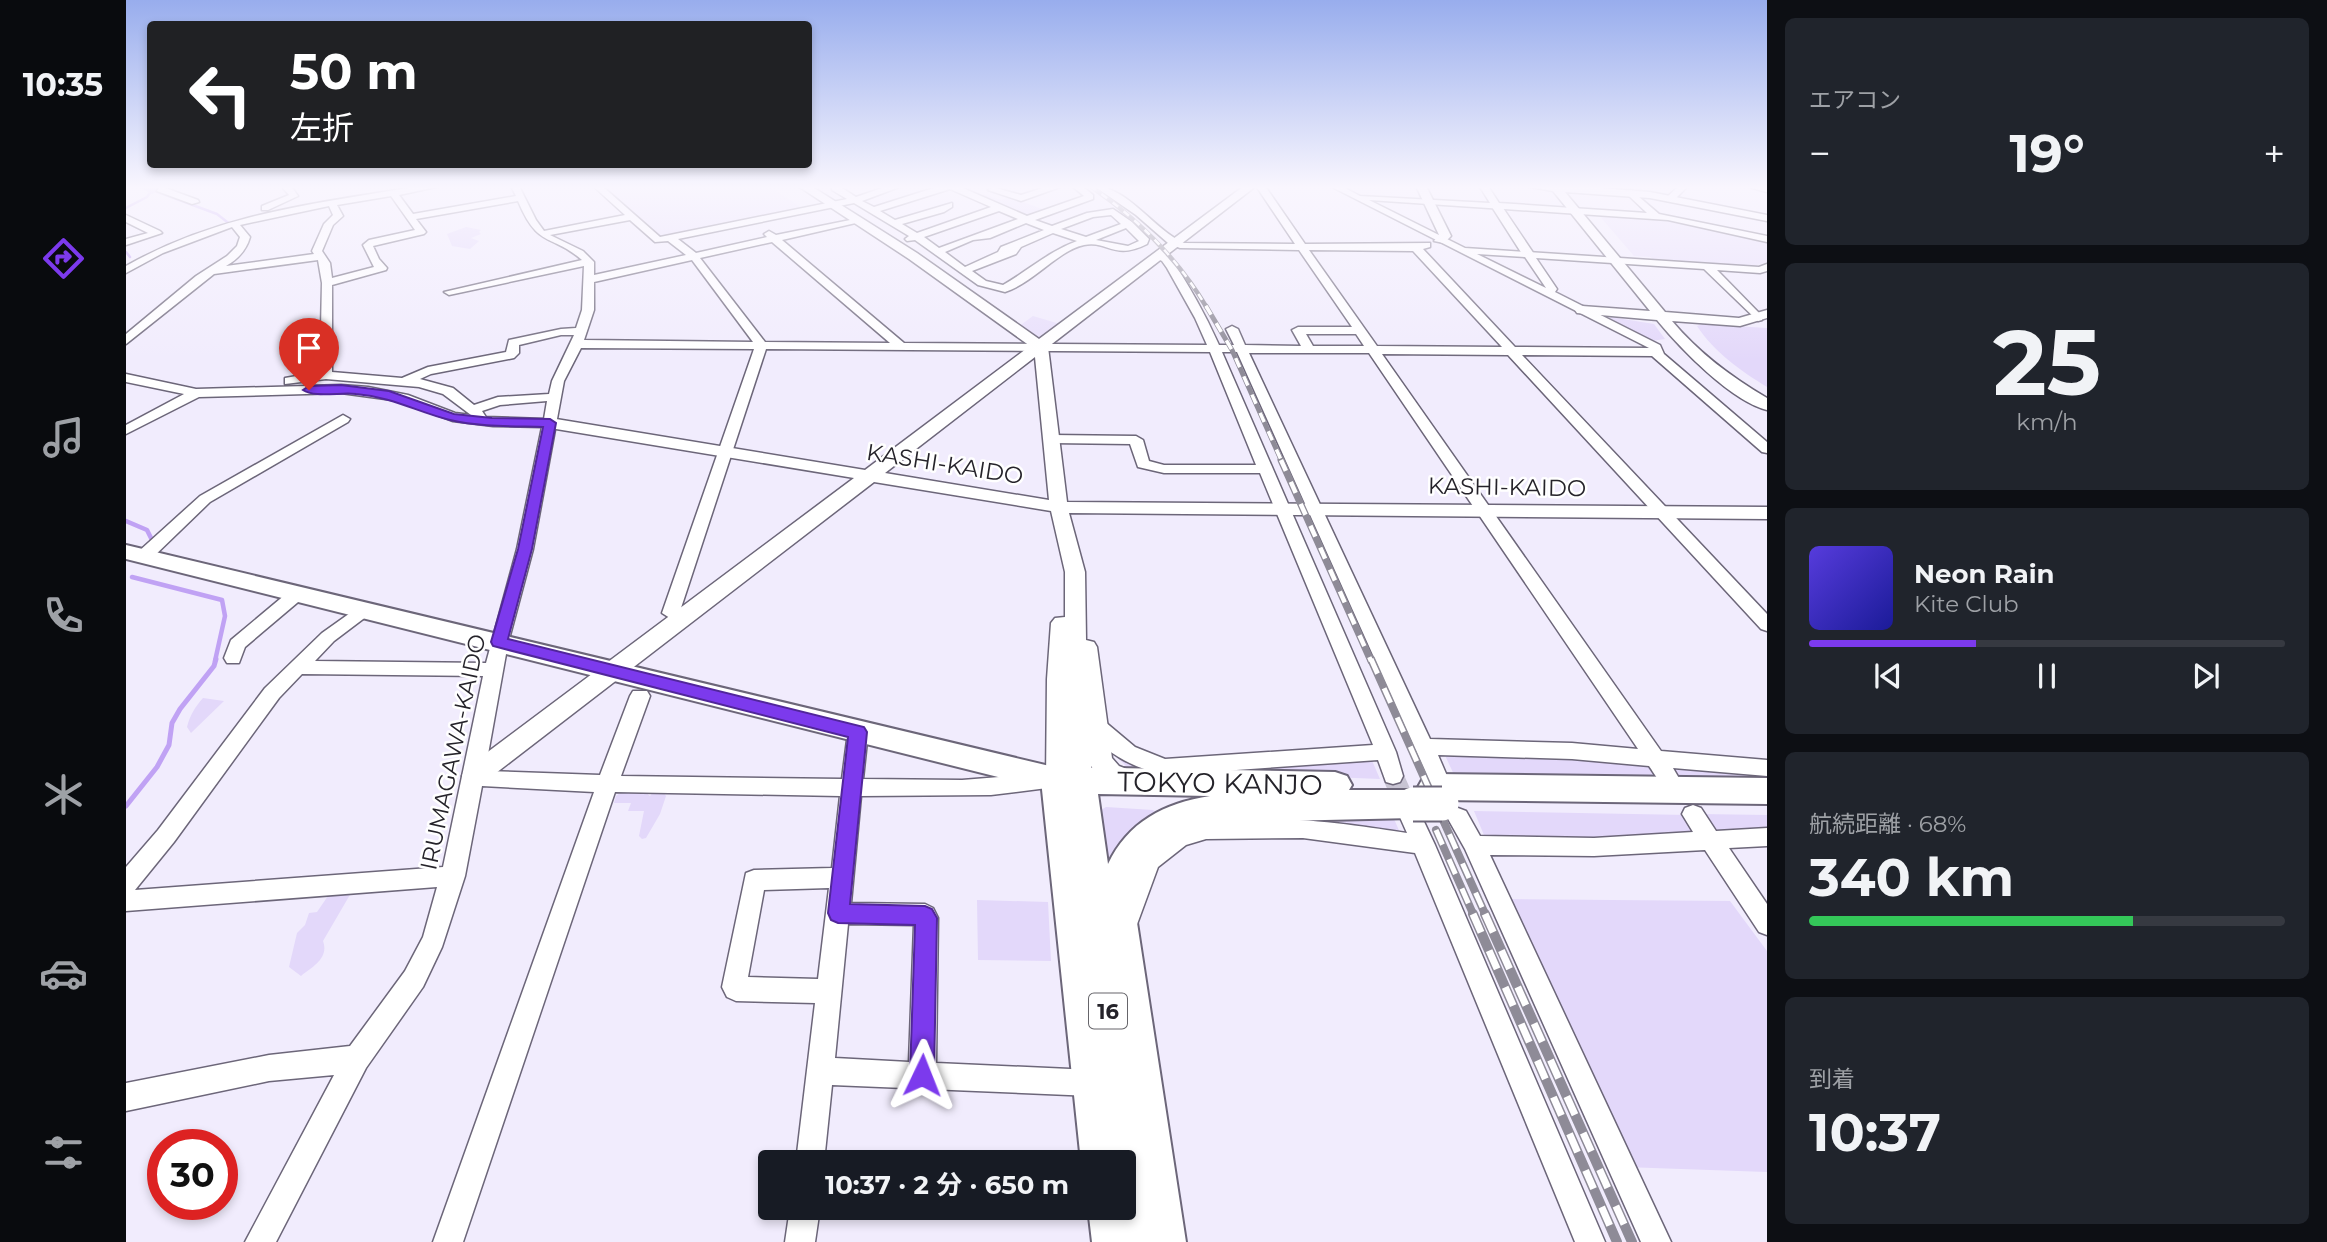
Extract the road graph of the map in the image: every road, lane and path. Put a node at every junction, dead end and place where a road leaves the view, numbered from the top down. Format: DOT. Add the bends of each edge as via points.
graph roads {
  1 [pos="128,244"];
  2 [pos="177,244"];
  3 [pos="244,244"];
  4 [pos="319,244"];
  5 [pos="372,244"];
  6 [pos="562,244"];
  7 [pos="679,244"];
  8 [pos="748,244"];
  9 [pos="781,244"];
  10 [pos="894,244"];
  11 [pos="926,244"];
  12 [pos="959,244"];
  13 [pos="1023,244"];
  14 [pos="1079,244"];
  15 [pos="1105,244"];
  16 [pos="1140,244"];
  17 [pos="1176,244"];
  18 [pos="1301,244"];
  19 [pos="1430,244"];
  20 [pos="1446,244"];
  21 [pos="1521,244"];
  22 [pos="1607,244"];
  23 [pos="1303,247"];
  24 [pos="1416,248"];
  25 [pos="1456,249"];
  26 [pos="937,252"];
  27 [pos="1528,254"];
  28 [pos="321,256"];
  29 [pos="695,256"];
  30 [pos="143,257"];
  31 [pos="1159,257"];
  32 [pos="1620,260"];
  33 [pos="1707,267"];
  34 [pos="126,270"];
  35 [pos="590,270"];
  36 [pos="1765,270"];
  37 [pos="216,271"];
  38 [pos="964,271"];
  39 [pos="327,283"];
  40 [pos="449,292"];
  41 [pos="1548,294"];
  42 [pos="1582,310"];
  43 [pos="1667,316"];
  44 [pos="1764,318"];
  45 [pos="1231,329"];
  46 [pos="1361,331"];
  47 [pos="580,338"];
  48 [pos="126,340"];
  49 [pos="761,345"];
  50 [pos="901,346"];
  51 [pos="1041,347"];
  52 [pos="1214,349"];
  53 [pos="1241,350"];
  54 [pos="1309,350"];
  55 [pos="1374,350"];
  56 [pos="1514,352"];
  57 [pos="1656,352"];
  58 [pos="326,375"];
  59 [pos="126,378"];
  60 [pos="407,380"];
  61 [pos="196,393"];
  62 [pos="220,393"];
  63 [pos="1767,395"];
  64 [pos="555,397"];
  65 [pos="1767,405"];
  66 [pos="476,415"];
  67 [pos="343,419"];
  68 [pos="550,423"];
  69 [pos="126,430"];
  70 [pos="1052,439"];
  71 [pos="1767,449"];
  72 [pos="726,453"];
  73 [pos="1265,469"];
  74 [pos="868,476"];
  75 [pos="1060,507"];
  76 [pos="1282,509"];
  77 [pos="1316,509"];
  78 [pos="1484,511"];
  79 [pos="1663,512"];
  80 [pos="1767,513"];
  81 [pos="135,554"];
  82 [pos="1072,564"];
  83 [pos="298,593"];
  84 [pos="366,610"];
  85 [pos="681,619"];
  86 [pos="1767,625"];
  87 [pos="499,642"];
  88 [pos="233,657"];
  89 [pos="298,667"];
  90 [pos="495,670"];
  91 [pos="613,670"];
  92 [pos="640,696"];
  93 [pos="1097,726"];
  94 [pos="858,732"];
  95 [pos="1424,747"];
  96 [pos="1386,752"];
  97 [pos="1656,759"];
  98 [pos="1767,768"];
  99 [pos="474,776"];
  100 [pos="1670,780"];
  101 [pos="1133,782"];
  102 [pos="607,784"];
  103 [pos="1073,784"];
  104 [pos="852,788"];
  105 [pos="1767,791"];
  106 [pos="1424,796"];
  107 [pos="1328,803"];
  108 [pos="1767,807"];
  109 [pos="1693,814"];
  110 [pos="1767,837"];
  111 [pos="1711,841"];
  112 [pos="1424,845"];
  113 [pos="1474,845"];
  114 [pos="454,876"];
  115 [pos="842,878"];
  116 [pos="126,884"];
  117 [pos="126,901"];
  118 [pos="838,913"];
  119 [pos="1767,923"];
  120 [pos="1121,940"];
  121 [pos="830,991"];
  122 [pos="357,1059"];
  123 [pos="819,1071"];
  124 [pos="922,1075"];
  125 [pos="1092,1083"];
  126 [pos="126,1097"];
  127 [pos="811,1150"];
  128 [pos="1102,1150"];
  129 [pos="803,1220"];
  130 [pos="1113,1220"];
  131 [pos="260,1242"];
  132 [pos="448,1242"];
  133 [pos="800,1242"];
  134 [pos="1116,1242"];
  135 [pos="1140,1242"];
  136 [pos="1162,1242"];
  137 [pos="1590,1242"];
  138 [pos="1656,1242"];
  1 -- 30 [label="street" via="137,257"];
  2 -- 30 [label="street"];
  3 -- 37 [label="street"];
  4 -- 28 [label="street"];
  5 -- 39 [label="street" via="368,245 375,263 382,268"];
  6 -- 35 [label="street" via="581,253"];
  7 -- 29 [label="street"];
  8 -- 29 [label="street"];
  9 -- 50 [label="street"];
  10 -- 51 [label="street"];
  11 -- 26 [label="street"];
  12 -- 26 [label="street"];
  13 -- 38 [label="street"];
  14 -- 38 [label="street" via="1001,289"];
  15 -- 16 [label="street" via="1128,249"];
  17 -- 23 [label="street"];
  17 -- 31 [label="street"];
  18 -- 23 [label="street"];
  19 -- 24 [label="street"];
  20 -- 25 [label="street"];
  21 -- 27 [label="street"];
  22 -- 32 [label="street"];
  23 -- 24 [label="street"];
  23 -- 46 [label="street"];
  24 -- 56 [label="street"];
  25 -- 27 [label="street"];
  25 -- 41 [label="street"];
  26 -- 38 [label="street"];
  27 -- 32 [label="street"];
  27 -- 41 [label="street" via="1552,289"];
  28 -- 37 [label="street"];
  28 -- 39 [label="street"];
  29 -- 35 [label="street"];
  29 -- 49 [label="street"];
  30 -- 34 [label="street"];
  31 -- 51 [label="street"];
  31 -- 52 [label="street" via="1166,259 1182,281"];
  32 -- 33 [label="street"];
  32 -- 43 [label="street"];
  33 -- 36 [label="street"];
  33 -- 44 [label="street"];
  35 -- 40 [label="street"];
  35 -- 47 [label="street, IRUMAGAWA-KAIDO" via="588,310"];
  37 -- 48 [label="street" via="194,282"];
  39 -- 58 [label="street"];
  41 -- 42 [label="street"];
  42 -- 43 [label="street"];
  42 -- 57 [label="street" via="1650,344"];
  43 -- 44 [label="street" via="1740,322"];
  43 -- 63 [label="street" via="1708,354"];
  43 -- 65 [label="street" via="1686,347 1713,371"];
  45 -- 53 [label="street"];
  46 -- 54 [label="street" via="1298,330"];
  46 -- 55 [label="street"];
  47 -- 49 [label="street"];
  47 -- 60 [label="street" via="561,332 513,343 510,355 428,371"];
  47 -- 64 [label="street, IRUMAGAWA-KAIDO"];
  49 -- 50 [label="street"];
  49 -- 72 [label="street"];
  50 -- 51 [label="street"];
  51 -- 52 [label="street"];
  51 -- 70 [label="street"];
  51 -- 74 [label="street"];
  52 -- 53 [label="street"];
  52 -- 73 [label="street"];
  53 -- 54 [label="street"];
  53 -- 77 [label="street"];
  54 -- 55 [label="street"];
  55 -- 56 [label="street"];
  55 -- 78 [label="street"];
  56 -- 57 [label="street"];
  56 -- 79 [label="street"];
  57 -- 71 [label="street"];
  58 -- 60 [label="street"];
  58 -- 62 [label="street"];
  59 -- 61 [label="street, KASHI-KAIDO"];
  60 -- 66 [label="street" via="448,391"];
  61 -- 62 [label="street, KASHI-KAIDO"];
  61 -- 69 [label="street"];
  62 -- 66 [label="street, KASHI-KAIDO" via="368,391 403,398 453,417"];
  64 -- 66 [label="street" via="498,401"];
  64 -- 68 [label="street, IRUMAGAWA-KAIDO"];
  66 -- 68 [label="street, KASHI-KAIDO"];
  67 -- 81 [label="street" via="205,499"];
  68 -- 72 [label="street, KASHI-KAIDO"];
  68 -- 87 [label="street, IRUMAGAWA-KAIDO" via="525,549"];
  70 -- 73 [label="street" via="1136,440 1143,464 1164,469"];
  70 -- 75 [label="street"];
  72 -- 74 [label="street, KASHI-KAIDO"];
  72 -- 85 [label="street" via="671,613"];
  73 -- 76 [label="street"];
  74 -- 75 [label="street, KASHI-KAIDO"];
  74 -- 85 [label="street"];
  75 -- 76 [label="street, KASHI-KAIDO"];
  75 -- 82 [label="street"];
  76 -- 77 [label="street, KASHI-KAIDO"];
  76 -- 96 [label="street"];
  77 -- 78 [label="street, KASHI-KAIDO"];
  77 -- 95 [label="street"];
  78 -- 79 [label="street, KASHI-KAIDO"];
  78 -- 97 [label="street"];
  79 -- 80 [label="street, KASHI-KAIDO"];
  79 -- 86 [label="street"];
  81 -- 83 [label="main road"];
  82 -- 93 [label="street"];
  82 -- 103 [label="street"];
  83 -- 84 [label="main road"];
  83 -- 88 [label="street" via="237,644"];
  84 -- 87 [label="main road"];
  84 -- 89 [label="street" via="328,637"];
  85 -- 91 [label="street"];
  87 -- 90 [label="street, IRUMAGAWA-KAIDO"];
  87 -- 91 [label="main road"];
  89 -- 90 [label="street"];
  89 -- 116 [label="street" via="272,693"];
  90 -- 99 [label="street, IRUMAGAWA-KAIDO"];
  91 -- 94 [label="main road"];
  91 -- 99 [label="street"];
  92 -- 102 [label="street"];
  93 -- 96 [label="street" via="1134,758 1165,767"];
  93 -- 101 [label="street" via="1104,768"];
  94 -- 103 [label="main road"];
  94 -- 104 [label="street"];
  95 -- 97 [label="street" via="1572,751"];
  95 -- 106 [label="street"];
  96 -- 106 [label="street"];
  97 -- 98 [label="street"];
  97 -- 100 [label="street"];
  99 -- 102 [label="street"];
  99 -- 114 [label="street, IRUMAGAWA-KAIDO"];
  101 -- 103 [label="highway, TOKYO KANJO / 16"];
  101 -- 106 [label="highway, TOKYO KANJO / 16"];
  102 -- 104 [label="street"];
  102 -- 132 [label="street"];
  103 -- 104 [label="street" via="997,789"];
  103 -- 107 [label="highway" via="1111,797"];
  103 -- 125 [label="highway, 16" via="1074,900"];
  103 -- 135 [label="highway, 16"];
  104 -- 115 [label="street"];
  105 -- 106 [label="highway, TOKYO KANJO / 16"];
  106 -- 107 [label="highway, TOKYO KANJO / 16"];
  106 -- 108 [label="highway, TOKYO KANJO / 16"];
  106 -- 112 [label="street"];
  106 -- 113 [label="street"];
  107 -- 120 [label="highway, TOKYO KANJO / 16" via="1211,809 1168,822 1141,841 1123,868 1115,903"];
  109 -- 111 [label="street"];
  110 -- 111 [label="street"];
  111 -- 113 [label="street"];
  111 -- 119 [label="street"];
  112 -- 120 [label="street" via="1303,829 1206,830 1179,838 1160,850 1143,872"];
  112 -- 137 [label="street"];
  113 -- 138 [label="street"];
  114 -- 117 [label="street"];
  114 -- 122 [label="street, IRUMAGAWA-KAIDO" via="423,961"];
  115 -- 118 [label="street"];
  115 -- 121 [label="street" via="756,878 734,986"];
  118 -- 121 [label="street"];
  118 -- 124 [label="street" via="925,915"];
  120 -- 136 [label="highway, TOKYO KANJO / 16"];
  121 -- 123 [label="street"];
  122 -- 126 [label="street" via="269,1068"];
  122 -- 131 [label="street, IRUMAGAWA-KAIDO"];
  123 -- 124 [label="street"];
  123 -- 127 [label="street"];
  124 -- 125 [label="street"];
  125 -- 128 [label="highway, 16"];
  129 -- 133 [label="street"];
  130 -- 134 [label="highway"];
}
